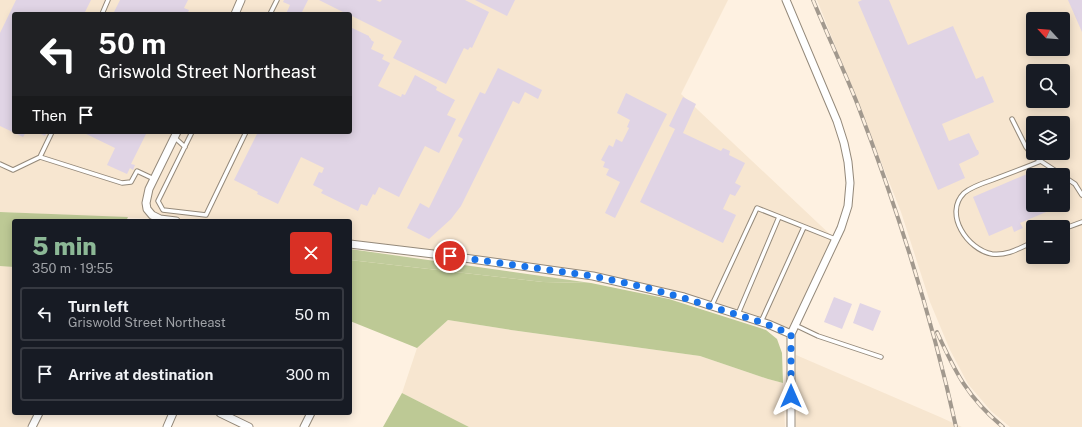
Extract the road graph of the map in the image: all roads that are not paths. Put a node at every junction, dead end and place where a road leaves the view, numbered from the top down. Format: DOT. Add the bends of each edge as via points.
graph roads {
  1 [pos="108,0"];
  2 [pos="241,0"];
  3 [pos="277,0"];
  4 [pos="786,0"];
  5 [pos="103,12"];
  6 [pos="235,12"];
  7 [pos="271,12"];
  8 [pos="1012,119"];
  9 [pos="51,134"];
  10 [pos="176,134"];
  11 [pos="191,134"];
  12 [pos="245,134"];
  13 [pos="185,147"];
  14 [pos="40,157"];
  15 [pos="1041,161"];
  16 [pos="0,164"];
  17 [pos="1051,168"];
  18 [pos="154,179"];
  19 [pos="1070,181"];
  20 [pos="1082,195"];
  21 [pos="779,217"];
  22 [pos="160,219"];
  23 [pos="1082,222"];
  24 [pos="1070,226"];
  25 [pos="804,227"];
  26 [pos="836,240"];
  27 [pos="352,244"];
  28 [pos="1026,245"];
  29 [pos="712,306"];
  30 [pos="738,314"];
  31 [pos="761,322"];
  32 [pos="795,326"];
  33 [pos="791,334"];
  34 [pos="881,357"];
  35 [pos="38,415"];
  36 [pos="172,415"];
  37 [pos="224,415"];
  38 [pos="310,415"];
  39 [pos="32,427"];
  40 [pos="167,427"];
  41 [pos="249,427"];
  42 [pos="304,427"];
  43 [pos="791,427"];
  1 -- 5 [label="lane"];
  2 -- 6 [label="street"];
  3 -- 7 [label="lane"];
  4 -- 26 [label="street" via="837,121 847,155 849,197 846,214"];
  8 -- 15 [label="lane" via="1029,152"];
  9 -- 14 [label="lane"];
  10 -- 13 [label="lane"];
  10 -- 18 [label="street"];
  11 -- 13 [label="lane"];
  12 -- 13 [label="lane" via="206,215 163,210 158,201"];
  14 -- 16 [label="lane" via="13,170"];
  14 -- 18 [label="lane" via="122,183 131,182 137,171"];
  15 -- 17 [label="lane"];
  15 -- 28 [label="lane" via="977,186 964,194 956,216 962,232 976,247 992,254 1012,252"];
  18 -- 22 [label="street" via="146,199 147,209"];
  19 -- 20 [label="lane"];
  21 -- 25 [label="lane"];
  21 -- 29 [label="lane" via="757,208"];
  21 -- 30 [label="lane"];
  23 -- 24 [label="lane"];
  25 -- 26 [label="lane"];
  25 -- 31 [label="lane"];
  26 -- 32 [label="street"];
  27 -- 29 [label="street" via="593,276"];
  29 -- 30 [label="street"];
  30 -- 31 [label="street"];
  31 -- 33 [label="street"];
  32 -- 33 [label="street"];
  32 -- 34 [label="lane"];
  33 -- 43 [label="street"];
  35 -- 39 [label="street"];
  36 -- 40 [label="street"];
  37 -- 41 [label="street"];
  38 -- 42 [label="street"];
}
